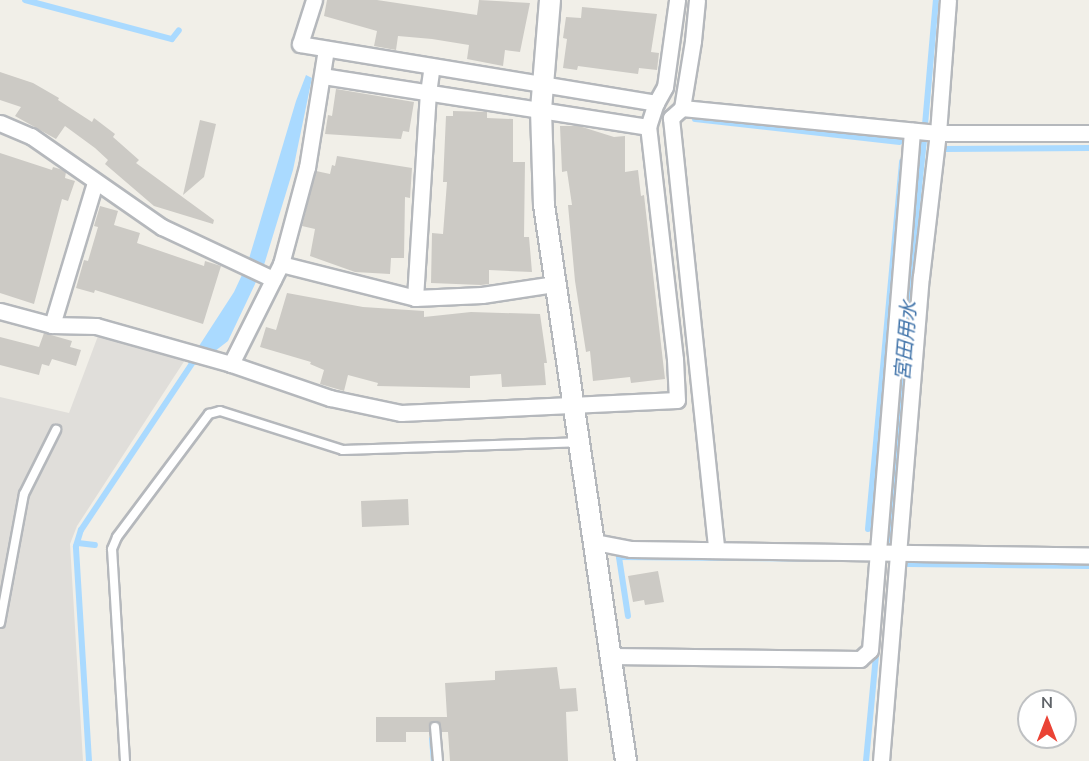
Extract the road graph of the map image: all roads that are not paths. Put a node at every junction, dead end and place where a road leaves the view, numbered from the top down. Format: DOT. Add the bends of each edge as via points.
graph roads {
  1 [pos="314,0"];
  2 [pos="550,0"];
  3 [pos="677,0"];
  4 [pos="697,0"];
  5 [pos="948,0"];
  6 [pos="326,49"];
  7 [pos="432,66"];
  8 [pos="323,76"];
  9 [pos="543,84"];
  10 [pos="428,93"];
  11 [pos="656,103"];
  12 [pos="682,108"];
  13 [pos="541,110"];
  14 [pos="0,123"];
  15 [pos="648,127"];
  16 [pos="912,131"];
  17 [pos="938,133"];
  18 [pos="1089,133"];
  19 [pos="95,183"];
  20 [pos="281,264"];
  21 [pos="269,277"];
  22 [pos="555,284"];
  23 [pos="415,298"];
  24 [pos="0,311"];
  25 [pos="52,325"];
  26 [pos="226,363"];
  27 [pos="573,404"];
  28 [pos="56,430"];
  29 [pos="579,442"];
  30 [pos="594,542"];
  31 [pos="717,549"];
  32 [pos="876,551"];
  33 [pos="898,551"];
  34 [pos="1089,555"];
  35 [pos="0,623"];
  36 [pos="611,656"];
  37 [pos="435,727"];
  38 [pos="125,761"];
  39 [pos="438,761"];
  40 [pos="626,761"];
  41 [pos="881,761"];
  1 -- 6 [label="street" via="300,44"];
  2 -- 9 [label="street"];
  3 -- 11 [label="street" via="665,87"];
  4 -- 12 [label="street"];
  5 -- 17 [label="street"];
  6 -- 7 [label="street"];
  6 -- 8 [label="street"];
  7 -- 9 [label="street"];
  7 -- 10 [label="street"];
  8 -- 10 [label="street"];
  8 -- 20 [label="street" via="307,167"];
  9 -- 11 [label="street"];
  9 -- 13 [label="street"];
  10 -- 13 [label="street"];
  10 -- 23 [label="street"];
  11 -- 15 [label="street"];
  12 -- 16 [label="street"];
  12 -- 31 [label="street" via="671,118"];
  13 -- 15 [label="street"];
  13 -- 22 [label="street" via="544,205"];
  14 -- 19 [label="street" via="31,136"];
  15 -- 27 [label="street" via="677,400"];
  16 -- 17 [label="street"];
  16 -- 32 [label="street"];
  17 -- 18 [label="street"];
  17 -- 33 [label="street" via="921,277"];
  19 -- 21 [label="street" via="162,227"];
  19 -- 25 [label="street"];
  20 -- 21 [label="street"];
  20 -- 23 [label="street"];
  21 -- 26 [label="street"];
  22 -- 23 [label="street" via="482,296"];
  22 -- 27 [label="street"];
  24 -- 25 [label="street"];
  25 -- 26 [label="street" via="96,326"];
  26 -- 27 [label="street" via="330,398 400,413"];
  27 -- 29 [label="street"];
  28 -- 35 [label="lane" via="24,494"];
  29 -- 30 [label="street"];
  29 -- 38 [label="lane" via="343,450 220,411 209,414 112,549"];
  30 -- 31 [label="street" via="631,549"];
  30 -- 36 [label="street"];
  31 -- 32 [label="street"];
  32 -- 33 [label="street"];
  32 -- 36 [label="street" via="870,650 860,658"];
  33 -- 34 [label="street"];
  33 -- 41 [label="street"];
  36 -- 40 [label="street"];
  37 -- 39 [label="lane"];
}
